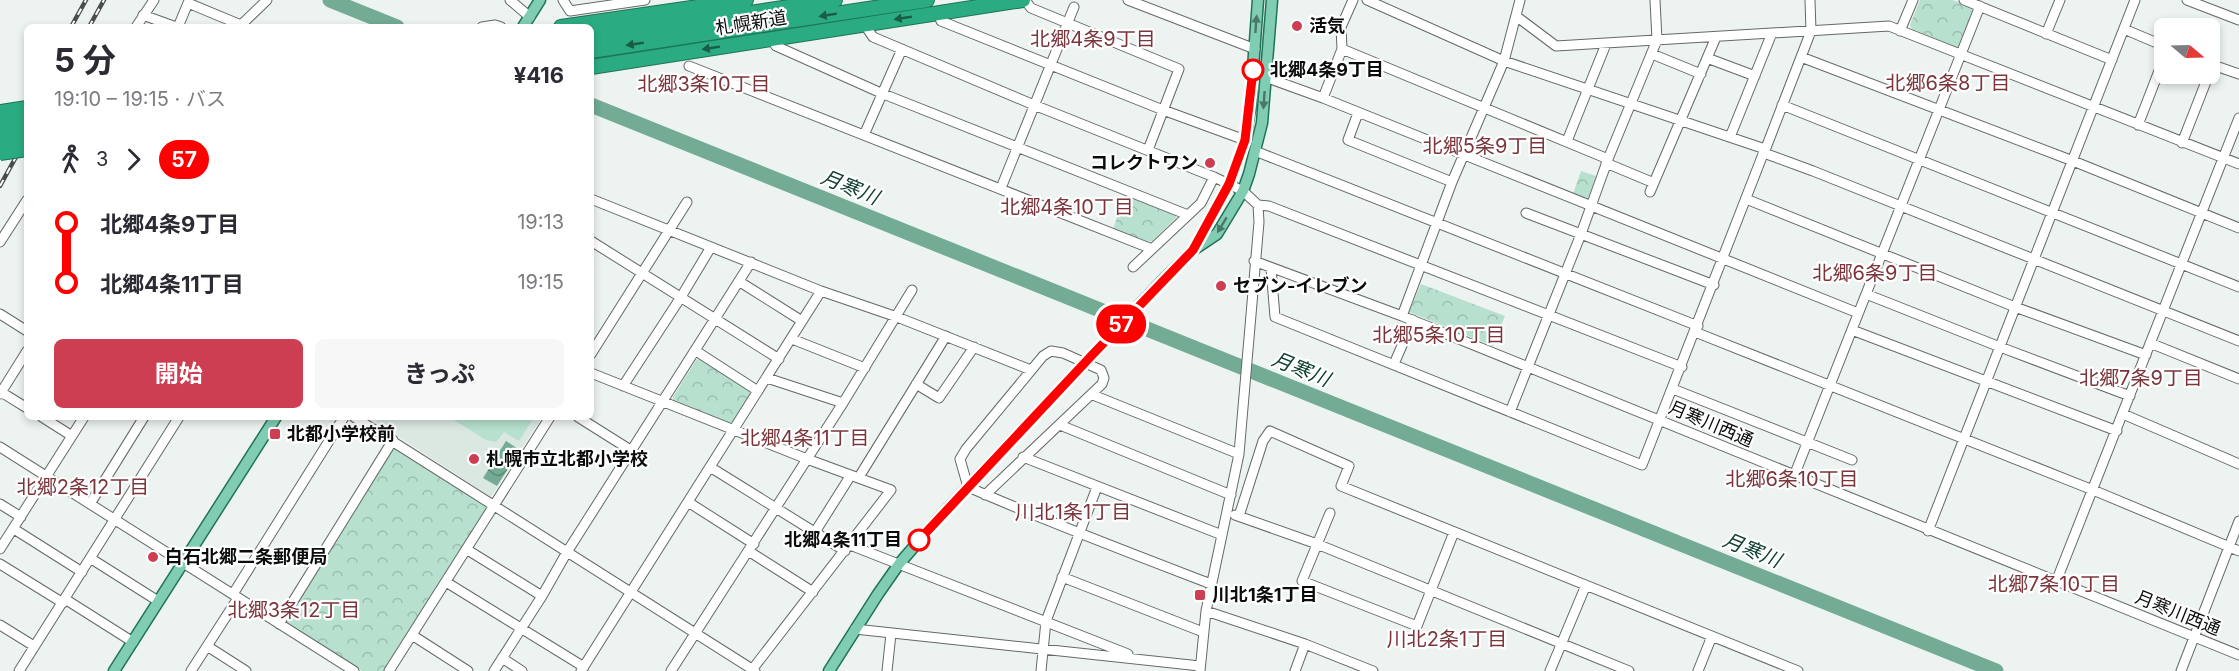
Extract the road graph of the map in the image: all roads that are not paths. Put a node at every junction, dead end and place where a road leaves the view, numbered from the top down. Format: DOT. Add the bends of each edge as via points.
graph roads {
  1 [pos="154,0"];
  2 [pos="510,0"];
  3 [pos="540,0"];
  4 [pos="563,0"];
  5 [pos="645,0"];
  6 [pos="741,0"];
  7 [pos="746,0"];
  8 [pos="835,0"];
  9 [pos="927,0"];
  10 [pos="1024,0"];
  11 [pos="1128,0"];
  12 [pos="1258,0"];
  13 [pos="1272,0"];
  14 [pos="1353,0"];
  15 [pos="1367,0"];
  16 [pos="1520,0"];
  17 [pos="1655,0"];
  18 [pos="1810,0"];
  19 [pos="1913,0"];
  20 [pos="1964,0"];
  21 [pos="2060,0"];
  22 [pos="2136,0"];
  23 [pos="2187,0"];
  24 [pos="266,1"];
  25 [pos="1980,6"];
  26 [pos="1074,7"];
  27 [pos="938,13"];
  28 [pos="143,15"];
  29 [pos="1516,16"];
  30 [pos="530,17"];
  31 [pos="2239,20"];
  32 [pos="1068,23"];
  33 [pos="138,24"];
  34 [pos="168,24"];
  35 [pos="178,24"];
  36 [pos="235,24"];
  37 [pos="242,24"];
  38 [pos="525,24"];
  39 [pos="864,24"];
  40 [pos="2124,29"];
  41 [pos="594,30"];
  42 [pos="594,30"];
  43 [pos="1811,31"];
  44 [pos="1900,31"];
  45 [pos="1772,33"];
  46 [pos="2046,34"];
  47 [pos="1716,37"];
  48 [pos="771,38"];
  49 [pos="1657,40"];
  50 [pos="2154,42"];
  51 [pos="1606,44"];
  52 [pos="902,49"];
  53 [pos="1255,49"];
  54 [pos="1342,49"];
  55 [pos="594,51"];
  56 [pos="1652,54"];
  57 [pos="1961,55"];
  58 [pos="1801,57"];
  59 [pos="1707,58"];
  60 [pos="2112,60"];
  61 [pos="1504,61"];
  62 [pos="597,66"];
  63 [pos="689,66"];
  64 [pos="1050,66"];
  65 [pos="2220,71"];
  66 [pos="1701,74"];
  67 [pos="2239,74"];
  68 [pos="1755,76"];
  69 [pos="1265,77"];
  70 [pos="2154,84"];
  71 [pos="2204,84"];
  72 [pos="1589,88"];
  73 [pos="881,93"];
  74 [pos="1323,98"];
  75 [pos="1631,103"];
  76 [pos="1034,105"];
  77 [pos="1782,105"];
  78 [pos="1485,107"];
  79 [pos="24,108"];
  80 [pos="2093,108"];
  81 [pos="1163,110"];
  82 [pos="1939,110"];
  83 [pos="0,112"];
  84 [pos="1358,113"];
  85 [pos="2239,118"];
  86 [pos="1680,120"];
  87 [pos="24,122"];
  88 [pos="0,126"];
  89 [pos="2138,126"];
  90 [pos="24,135"];
  91 [pos="864,135"];
  92 [pos="1730,137"];
  93 [pos="0,139"];
  94 [pos="1245,140"];
  95 [pos="1567,141"];
  96 [pos="2182,143"];
  97 [pos="1017,146"];
  98 [pos="24,149"];
  99 [pos="1765,149"];
  100 [pos="1148,150"];
  101 [pos="1255,151"];
  102 [pos="0,153"];
  103 [pos="1464,155"];
  104 [pos="1920,159"];
  105 [pos="2222,159"];
  106 [pos="1607,161"];
  107 [pos="2073,161"];
  108 [pos="2239,164"];
  109 [pos="1214,177"];
  110 [pos="1452,182"];
  111 [pos="1229,184"];
  112 [pos="1001,188"];
  113 [pos="1243,191"];
  114 [pos="1746,199"];
  115 [pos="687,202"];
  116 [pos="594,203"];
  117 [pos="1258,205"];
  118 [pos="24,206"];
  119 [pos="1901,206"];
  120 [pos="1591,207"];
  121 [pos="2052,212"];
  122 [pos="1526,213"];
  123 [pos="2202,213"];
  124 [pos="1188,214"];
  125 [pos="1437,223"];
  126 [pos="2239,228"];
  127 [pos="669,230"];
  128 [pos="1581,234"];
  129 [pos="0,242"];
  130 [pos="594,243"];
  131 [pos="711,247"];
  132 [pos="1152,249"];
  133 [pos="1193,250"];
  134 [pos="1882,253"];
  135 [pos="1723,260"];
  136 [pos="2034,260"];
  137 [pos="1254,261"];
  138 [pos="751,262"];
  139 [pos="2182,264"];
  140 [pos="1422,265"];
  141 [pos="1133,267"];
  142 [pos="1271,268"];
  143 [pos="1566,272"];
  144 [pos="642,273"];
  145 [pos="740,282"];
  146 [pos="1714,285"];
  147 [pos="2239,286"];
  148 [pos="912,290"];
  149 [pos="821,291"];
  150 [pos="1866,294"];
  151 [pos="681,297"];
  152 [pos="2015,307"];
  153 [pos="2163,311"];
  154 [pos="1858,313"];
  155 [pos="0,314"];
  156 [pos="1549,315"];
  157 [pos="897,316"];
  158 [pos="1402,316"];
  159 [pos="716,320"];
  160 [pos="1413,320"];
  161 [pos="802,321"];
  162 [pos="24,329"];
  163 [pos="1696,329"];
  164 [pos="1852,330"];
  165 [pos="946,336"];
  166 [pos="792,339"];
  167 [pos="2239,341"];
  168 [pos="2150,343"];
  169 [pos="974,347"];
  170 [pos="2000,347"];
  171 [pos="594,349"];
  172 [pos="696,351"];
  173 [pos="24,356"];
  174 [pos="2146,356"];
  175 [pos="778,359"];
  176 [pos="1394,364"];
  177 [pos="1682,366"];
  178 [pos="1528,367"];
  179 [pos="865,368"];
  180 [pos="1031,369"];
  181 [pos="594,374"];
  182 [pos="767,378"];
  183 [pos="2239,379"];
  184 [pos="1986,383"];
  185 [pos="916,384"];
  186 [pos="1830,385"];
  187 [pos="622,386"];
  188 [pos="1673,389"];
  189 [pos="758,391"];
  190 [pos="1,393"];
  191 [pos="1093,395"];
  192 [pos="2130,396"];
  193 [pos="663,402"];
  194 [pos="843,404"];
  195 [pos="24,406"];
  196 [pos="1510,412"];
  197 [pos="2123,414"];
  198 [pos="47,420"];
  199 [pos="82,420"];
  200 [pos="142,420"];
  201 [pos="177,420"];
  202 [pos="274,420"];
  203 [pos="342,420"];
  204 [pos="548,420"];
  205 [pos="583,420"];
  206 [pos="372,421"];
  207 [pos="1660,422"];
  208 [pos="1060,425"];
  209 [pos="734,430"];
  210 [pos="2116,431"];
  211 [pos="72,436"];
  212 [pos="1964,439"];
  213 [pos="393,440"];
  214 [pos="1807,442"];
  215 [pos="0,447"];
  216 [pos="632,451"];
  217 [pos="1239,454"];
  218 [pos="1023,457"];
  219 [pos="807,459"];
  220 [pos="1852,460"];
  221 [pos="2239,464"];
  222 [pos="710,467"];
  223 [pos="855,476"];
  224 [pos="1794,476"];
  225 [pos="46,477"];
  226 [pos="968,487"];
  227 [pos="1097,487"];
  228 [pos="2093,490"];
  229 [pos="986,495"];
  230 [pos="1231,495"];
  231 [pos="688,502"];
  232 [pos="0,504"];
  233 [pos="90,504"];
  234 [pos="494,506"];
  235 [pos="775,508"];
  236 [pos="1227,512"];
  237 [pos="1330,513"];
  238 [pos="1239,516"];
  239 [pos="21,517"];
  240 [pos="114,519"];
  241 [pos="2239,521"];
  242 [pos="14,528"];
  243 [pos="1928,531"];
  244 [pos="815,532"];
  245 [pos="1454,532"];
  246 [pos="1078,533"];
  247 [pos="1222,535"];
  248 [pos="1317,544"];
  249 [pos="2229,547"];
  250 [pos="752,548"];
  251 [pos="847,548"];
  252 [pos="0,549"];
  253 [pos="466,549"];
  254 [pos="2239,551"];
  255 [pos="567,552"];
  256 [pos="90,558"];
  257 [pos="183,562"];
  258 [pos="0,564"];
  259 [pos="899,564"];
  260 [pos="81,572"];
  261 [pos="1062,577"];
  262 [pos="446,582"];
  263 [pos="2056,582"];
  264 [pos="1211,584"];
  265 [pos="1586,585"];
  266 [pos="1431,590"];
  267 [pos="630,592"];
  268 [pos="813,592"];
  269 [pos="235,596"];
  270 [pos="542,596"];
  271 [pos="64,601"];
  272 [pos="158,601"];
  273 [pos="1206,610"];
  274 [pos="1046,621"];
  275 [pos="279,624"];
  276 [pos="0,625"];
  277 [pos="521,629"];
  278 [pos="855,629"];
  279 [pos="1203,632"];
  280 [pos="695,633"];
  281 [pos="891,634"];
  282 [pos="412,635"];
  283 [pos="1712,636"];
  284 [pos="2194,637"];
  285 [pos="133,642"];
  286 [pos="1561,643"];
  287 [pos="1305,644"];
  288 [pos="34,646"];
  289 [pos="207,646"];
  290 [pos="1042,649"];
  291 [pos="2239,655"];
  292 [pos="502,658"];
  293 [pos="1139,658"];
  294 [pos="1347,661"];
  295 [pos="1200,668"];
  296 [pos="582,669"];
  297 [pos="753,670"];
  298 [pos="19,671"];
  299 [pos="114,671"];
  300 [pos="191,671"];
  301 [pos="246,671"];
  302 [pos="354,671"];
  303 [pos="389,671"];
  304 [pos="468,671"];
  305 [pos="494,671"];
  306 [pos="522,671"];
  307 [pos="671,671"];
  308 [pos="829,671"];
  309 [pos="887,671"];
  310 [pos="1041,671"];
  311 [pos="1295,671"];
  312 [pos="1343,671"];
  313 [pos="1373,671"];
  314 [pos="1550,671"];
  315 [pos="1629,671"];
  316 [pos="1698,671"];
  317 [pos="1798,671"];
  318 [pos="2181,671"];
  1 -- 28 [label="street"];
  2 -- 30 [label="street"];
  3 -- 30 [label="main road"];
  4 -- 5 [label="street" via="570,11"];
  6 -- 7 [label="highway, 札幌新道"];
  6 -- 41 [label="highway, 札幌新道"];
  8 -- 42 [label="highway"];
  9 -- 55 [label="highway, one-way"];
  10 -- 27 [label="highway, 札幌新道"];
  10 -- 32 [label="street" via="1031,8"];
  11 -- 53 [label="street"];
  53 -- 12 [label="main road, one-way"];
  13 -- 69 [label="main road"];
  14 -- 54 [label="street" via="1341,27"];
  15 -- 61 [label="street"];
  16 -- 29 [label="street"];
  17 -- 49 [label="street"];
  18 -- 43 [label="street"];
  19 -- 44 [label="street"];
  20 -- 25 [label="street"];
  21 -- 46 [label="street"];
  22 -- 40 [label="street"];
  23 -- 31 [label="street"];
  24 -- 37 [label="street"];
  25 -- 46 [label="street"];
  25 -- 57 [label="street"];
  26 -- 32 [label="street"];
  27 -- 39 [label="highway, 札幌新道, one-way"];
  27 -- 64 [label="street" via="941,21"];
  28 -- 33 [label="street"];
  28 -- 34 [label="street"];
  29 -- 51 [label="street" via="1556,46"];
  29 -- 61 [label="street"];
  30 -- 38 [label="main road"];
  32 -- 64 [label="street"];
  32 -- 81 [label="street" via="1179,69"];
  35 -- 36 [label="street" via="188,3"];
  39 -- 48 [label="highway, 札幌新道"];
  39 -- 52 [label="street" via="873,37"];
  40 -- 50 [label="street"];
  40 -- 60 [label="street"];
  43 -- 44 [label="street" via="1889,26"];
  43 -- 45 [label="street"];
  43 -- 58 [label="street"];
  44 -- 57 [label="street"];
  45 -- 47 [label="street"];
  45 -- 68 [label="street"];
  46 -- 60 [label="street"];
  47 -- 49 [label="street"];
  47 -- 59 [label="street"];
  48 -- 62 [label="highway, 札幌新道, one-way"];
  48 -- 73 [label="street" via="776,46"];
  49 -- 51 [label="street"];
  49 -- 56 [label="street"];
  51 -- 72 [label="street"];
  52 -- 73 [label="street"];
  52 -- 76 [label="street"];
  53 -- 94 [label="main road"];
  54 -- 74 [label="street"];
  54 -- 78 [label="street"];
  56 -- 66 [label="street"];
  56 -- 75 [label="street"];
  57 -- 80 [label="street"];
  57 -- 82 [label="street"];
  58 -- 77 [label="street"];
  58 -- 82 [label="street"];
  59 -- 66 [label="street"];
  59 -- 68 [label="street"];
  60 -- 80 [label="street"];
  61 -- 72 [label="street"];
  61 -- 78 [label="street"];
  63 -- 91 [label="street"];
  64 -- 76 [label="street"];
  64 -- 81 [label="street"];
  65 -- 67 [label="street"];
  66 -- 86 [label="street"];
  68 -- 92 [label="street"];
  69 -- 74 [label="street"];
  69 -- 101 [label="main road, one-way" via="1262,123"];
  70 -- 89 [label="street"];
  71 -- 96 [label="street"];
  72 -- 75 [label="street"];
  72 -- 95 [label="street"];
  73 -- 91 [label="street"];
  73 -- 97 [label="street"];
  74 -- 84 [label="street"];
  75 -- 86 [label="street"];
  75 -- 106 [label="street"];
  76 -- 97 [label="street"];
  76 -- 100 [label="street"];
  77 -- 99 [label="street"];
  77 -- 104 [label="street"];
  78 -- 95 [label="street"];
  78 -- 103 [label="street"];
  79 -- 83 [label="highway, bridge"];
  80 -- 89 [label="street"];
  80 -- 107 [label="street"];
  81 -- 94 [label="street"];
  81 -- 100 [label="street"];
  82 -- 104 [label="street"];
  82 -- 107 [label="street"];
  84 -- 103 [label="street"];
  84 -- 110 [label="street" via="1348,140"];
  85 -- 105 [label="street"];
  86 -- 92 [label="street"];
  86 -- 106 [label="street" via="1652,187"];
  87 -- 88 [label="highway, bridge"];
  89 -- 96 [label="street"];
  90 -- 93 [label="highway, bridge"];
  91 -- 112 [label="street"];
  92 -- 99 [label="street"];
  94 -- 111 [label="main road"];
  95 -- 106 [label="street"];
  96 -- 105 [label="street"];
  97 -- 112 [label="street"];
  97 -- 124 [label="street"];
  98 -- 102 [label="highway, bridge"];
  99 -- 114 [label="street"];
  99 -- 119 [label="street" via="1764,153"];
  100 -- 109 [label="street"];
  101 -- 113 [label="main road"];
  101 -- 125 [label="street"];
  103 -- 110 [label="street"];
  103 -- 120 [label="street"];
  104 -- 119 [label="street"];
  104 -- 121 [label="street"];
  105 -- 108 [label="street"];
  105 -- 123 [label="street"];
  106 -- 120 [label="street"];
  107 -- 121 [label="street"];
  107 -- 123 [label="street"];
  109 -- 111 [label="street"];
  109 -- 124 [label="street" via="1201,203"];
  110 -- 125 [label="street"];
  111 -- 113 [label="street"];
  111 -- 133 [label="main road"];
  112 -- 132 [label="street"];
  113 -- 117 [label="street"];
  113 -- 133 [label="main road, one-way" via="1217,234"];
  114 -- 134 [label="street"];
  114 -- 135 [label="street"];
  115 -- 127 [label="street"];
  116 -- 127 [label="street"];
  117 -- 137 [label="street"];
  117 -- 140 [label="street"];
  118 -- 129 [label="street"];
  119 -- 134 [label="street"];
  119 -- 136 [label="street"];
  120 -- 128 [label="street"];
  120 -- 135 [label="street"];
  121 -- 136 [label="street"];
  121 -- 139 [label="street"];
  122 -- 128 [label="street"];
  123 -- 126 [label="street"];
  123 -- 139 [label="street"];
  124 -- 132 [label="street"];
  125 -- 140 [label="street"];
  125 -- 143 [label="street"];
  127 -- 131 [label="street"];
  127 -- 144 [label="street"];
  128 -- 143 [label="street"];
  128 -- 146 [label="street"];
  130 -- 144 [label="street"];
  131 -- 138 [label="street"];
  131 -- 151 [label="street"];
  132 -- 141 [label="street"];
  133 -- 226 [label="main road, bridge"];
  134 -- 150 [label="street"];
  134 -- 152 [label="street"];
  135 -- 146 [label="street"];
  135 -- 154 [label="street"];
  136 -- 152 [label="street"];
  136 -- 153 [label="street"];
  137 -- 142 [label="street, 月寒川西通"];
  137 -- 217 [label="street"];
  138 -- 145 [label="street"];
  138 -- 149 [label="street"];
  139 -- 147 [label="street"];
  139 -- 153 [label="street"];
  140 -- 156 [label="street"];
  140 -- 158 [label="street"];
  142 -- 158 [label="street, 月寒川西通"];
  142 -- 176 [label="street" via="1275,317"];
  143 -- 156 [label="street"];
  143 -- 163 [label="street"];
  144 -- 151 [label="street"];
  144 -- 171 [label="street"];
  145 -- 159 [label="street"];
  145 -- 161 [label="street"];
  146 -- 163 [label="street"];
  148 -- 157 [label="street"];
  149 -- 157 [label="street"];
  149 -- 161 [label="street"];
  150 -- 154 [label="street"];
  150 -- 170 [label="street"];
  151 -- 159 [label="street"];
  151 -- 187 [label="street"];
  152 -- 170 [label="street"];
  152 -- 174 [label="street"];
  153 -- 167 [label="street"];
  153 -- 168 [label="street"];
  154 -- 164 [label="street"];
  155 -- 162 [label="street"];
  156 -- 177 [label="street"];
  156 -- 178 [label="street"];
  157 -- 165 [label="street"];
  157 -- 179 [label="street"];
  158 -- 160 [label="street, 月寒川西通"];
  159 -- 172 [label="street"];
  159 -- 175 [label="street"];
  160 -- 176 [label="street"];
  160 -- 178 [label="street, 月寒川西通"];
  161 -- 166 [label="street"];
  163 -- 177 [label="street"];
  163 -- 186 [label="street"];
  164 -- 184 [label="street"];
  164 -- 186 [label="street"];
  165 -- 169 [label="street"];
  165 -- 185 [label="street"];
  166 -- 175 [label="street"];
  166 -- 179 [label="street"];
  168 -- 174 [label="street"];
  168 -- 183 [label="street"];
  169 -- 180 [label="street"];
  169 -- 185 [label="street" via="939,398"];
  170 -- 184 [label="street"];
  170 -- 192 [label="street"];
  172 -- 189 [label="street"];
  172 -- 193 [label="street"];
  173 -- 190 [label="street"];
  174 -- 192 [label="street"];
  175 -- 182 [label="street"];
  176 -- 196 [label="street"];
  177 -- 188 [label="street"];
  178 -- 196 [label="street"];
  178 -- 207 [label="street, 月寒川西通"];
  179 -- 194 [label="street"];
  180 -- 191 [label="street" via="1051,351 1063,353 1101,370 1102,384"];
  180 -- 226 [label="street" via="960,459"];
  181 -- 187 [label="street"];
  182 -- 189 [label="street"];
  182 -- 194 [label="street"];
  184 -- 210 [label="street"];
  184 -- 212 [label="street"];
  185 -- 223 [label="street"];
  186 -- 212 [label="street"];
  186 -- 214 [label="street"];
  187 -- 193 [label="street"];
  188 -- 207 [label="street"];
  188 -- 214 [label="street"];
  189 -- 209 [label="street"];
  190 -- 195 [label="street"];
  191 -- 208 [label="street"];
  191 -- 217 [label="street"];
  192 -- 197 [label="street"];
  193 -- 209 [label="street"];
  193 -- 216 [label="street"];
  194 -- 219 [label="street"];
  196 -- 207 [label="street" via="1642,465"];
  197 -- 210 [label="street"];
  197 -- 221 [label="street"];
  198 -- 211 [label="street"];
  199 -- 211 [label="street"];
  200 -- 233 [label="street"];
  201 -- 240 [label="street"];
  202 -- 257 [label="main road"];
  203 -- 269 [label="street"];
  204 -- 234 [label="street"];
  205 -- 216 [label="street"];
  206 -- 213 [label="street"];
  207 -- 224 [label="street, 月寒川西通"];
  208 -- 218 [label="street"];
  208 -- 230 [label="street"];
  209 -- 219 [label="street"];
  209 -- 222 [label="street"];
  210 -- 228 [label="street"];
  211 -- 225 [label="street"];
  212 -- 228 [label="street"];
  212 -- 243 [label="street"];
  213 -- 234 [label="street"];
  213 -- 275 [label="street"];
  214 -- 220 [label="street"];
  214 -- 224 [label="street"];
  215 -- 225 [label="street"];
  216 -- 255 [label="street"];
  217 -- 230 [label="street"];
  218 -- 227 [label="street"];
  218 -- 229 [label="street"];
  219 -- 223 [label="street"];
  219 -- 235 [label="street"];
  222 -- 231 [label="street"];
  222 -- 235 [label="street"];
  223 -- 244 [label="street"];
  223 -- 251 [label="street" via="891,490"];
  224 -- 243 [label="street, 月寒川西通"];
  225 -- 233 [label="street"];
  225 -- 239 [label="street"];
  226 -- 229 [label="street"];
  226 -- 259 [label="main road"];
  227 -- 246 [label="street"];
  227 -- 247 [label="street"];
  228 -- 249 [label="street"];
  228 -- 263 [label="street"];
  229 -- 246 [label="street"];
  230 -- 236 [label="street"];
  231 -- 250 [label="street"];
  231 -- 267 [label="street"];
  232 -- 239 [label="street"];
  233 -- 240 [label="street"];
  234 -- 253 [label="street"];
  234 -- 255 [label="street"];
  235 -- 244 [label="street"];
  235 -- 250 [label="street"];
  236 -- 238 [label="street"];
  236 -- 247 [label="street"];
  237 -- 248 [label="street"];
  238 -- 245 [label="street" via="1263,441 1270,431 1349,466 1341,486"];
  238 -- 248 [label="street"];
  239 -- 242 [label="street"];
  240 -- 256 [label="street"];
  240 -- 257 [label="street"];
  241 -- 249 [label="street"];
  242 -- 252 [label="street"];
  242 -- 260 [label="street"];
  243 -- 263 [label="street, 月寒川西通"];
  244 -- 251 [label="street"];
  245 -- 265 [label="street"];
  245 -- 266 [label="street"];
  246 -- 261 [label="street"];
  246 -- 264 [label="street"];
  247 -- 264 [label="street"];
  248 -- 266 [label="street"];
  248 -- 266 [label="street" via="1302,580 1417,626"];
  249 -- 254 [label="street"];
  249 -- 284 [label="street"];
  250 -- 268 [label="street"];
  250 -- 280 [label="street"];
  251 -- 259 [label="street"];
  251 -- 268 [label="street"];
  253 -- 262 [label="street"];
  253 -- 270 [label="street"];
  255 -- 267 [label="street"];
  255 -- 270 [label="street"];
  256 -- 260 [label="street"];
  256 -- 272 [label="street"];
  257 -- 269 [label="street"];
  257 -- 272 [label="main road"];
  258 -- 271 [label="street"];
  259 -- 274 [label="street"];
  259 -- 278 [label="main road"];
  260 -- 271 [label="street"];
  261 -- 274 [label="street"];
  261 -- 279 [label="street"];
  262 -- 277 [label="street"];
  262 -- 282 [label="street"];
  263 -- 284 [label="street, 月寒川西通"];
  264 -- 273 [label="street"];
  265 -- 283 [label="street"];
  265 -- 286 [label="street"];
  266 -- 286 [label="street"];
  267 -- 280 [label="street"];
  267 -- 296 [label="street"];
  268 -- 297 [label="street"];
  269 -- 275 [label="street"];
  269 -- 289 [label="street"];
  270 -- 277 [label="street"];
  271 -- 285 [label="street"];
  271 -- 288 [label="street"];
  272 -- 285 [label="main road"];
  273 -- 279 [label="street"];
  273 -- 287 [label="street"];
  274 -- 290 [label="street"];
  274 -- 293 [label="street"];
  275 -- 302 [label="street"];
  276 -- 288 [label="street"];
  277 -- 292 [label="street"];
  277 -- 296 [label="street"];
  278 -- 281 [label="street"];
  278 -- 308 [label="main road"];
  279 -- 295 [label="street"];
  280 -- 297 [label="street"];
  280 -- 307 [label="street"];
  281 -- 290 [label="street"];
  281 -- 309 [label="street"];
  282 -- 303 [label="street"];
  282 -- 304 [label="street"];
  283 -- 316 [label="street"];
  283 -- 317 [label="street"];
  284 -- 291 [label="street, 月寒川西通"];
  284 -- 318 [label="street"];
  285 -- 299 [label="main road"];
  286 -- 314 [label="street"];
  286 -- 315 [label="street"];
  287 -- 294 [label="street"];
  287 -- 311 [label="street"];
  288 -- 298 [label="street"];
  289 -- 300 [label="street"];
  289 -- 301 [label="street"];
  290 -- 293 [label="street"];
  290 -- 310 [label="street"];
  292 -- 305 [label="street"];
  292 -- 306 [label="street"];
  293 -- 295 [label="street"];
  294 -- 312 [label="street"];
  294 -- 313 [label="street"];
}
